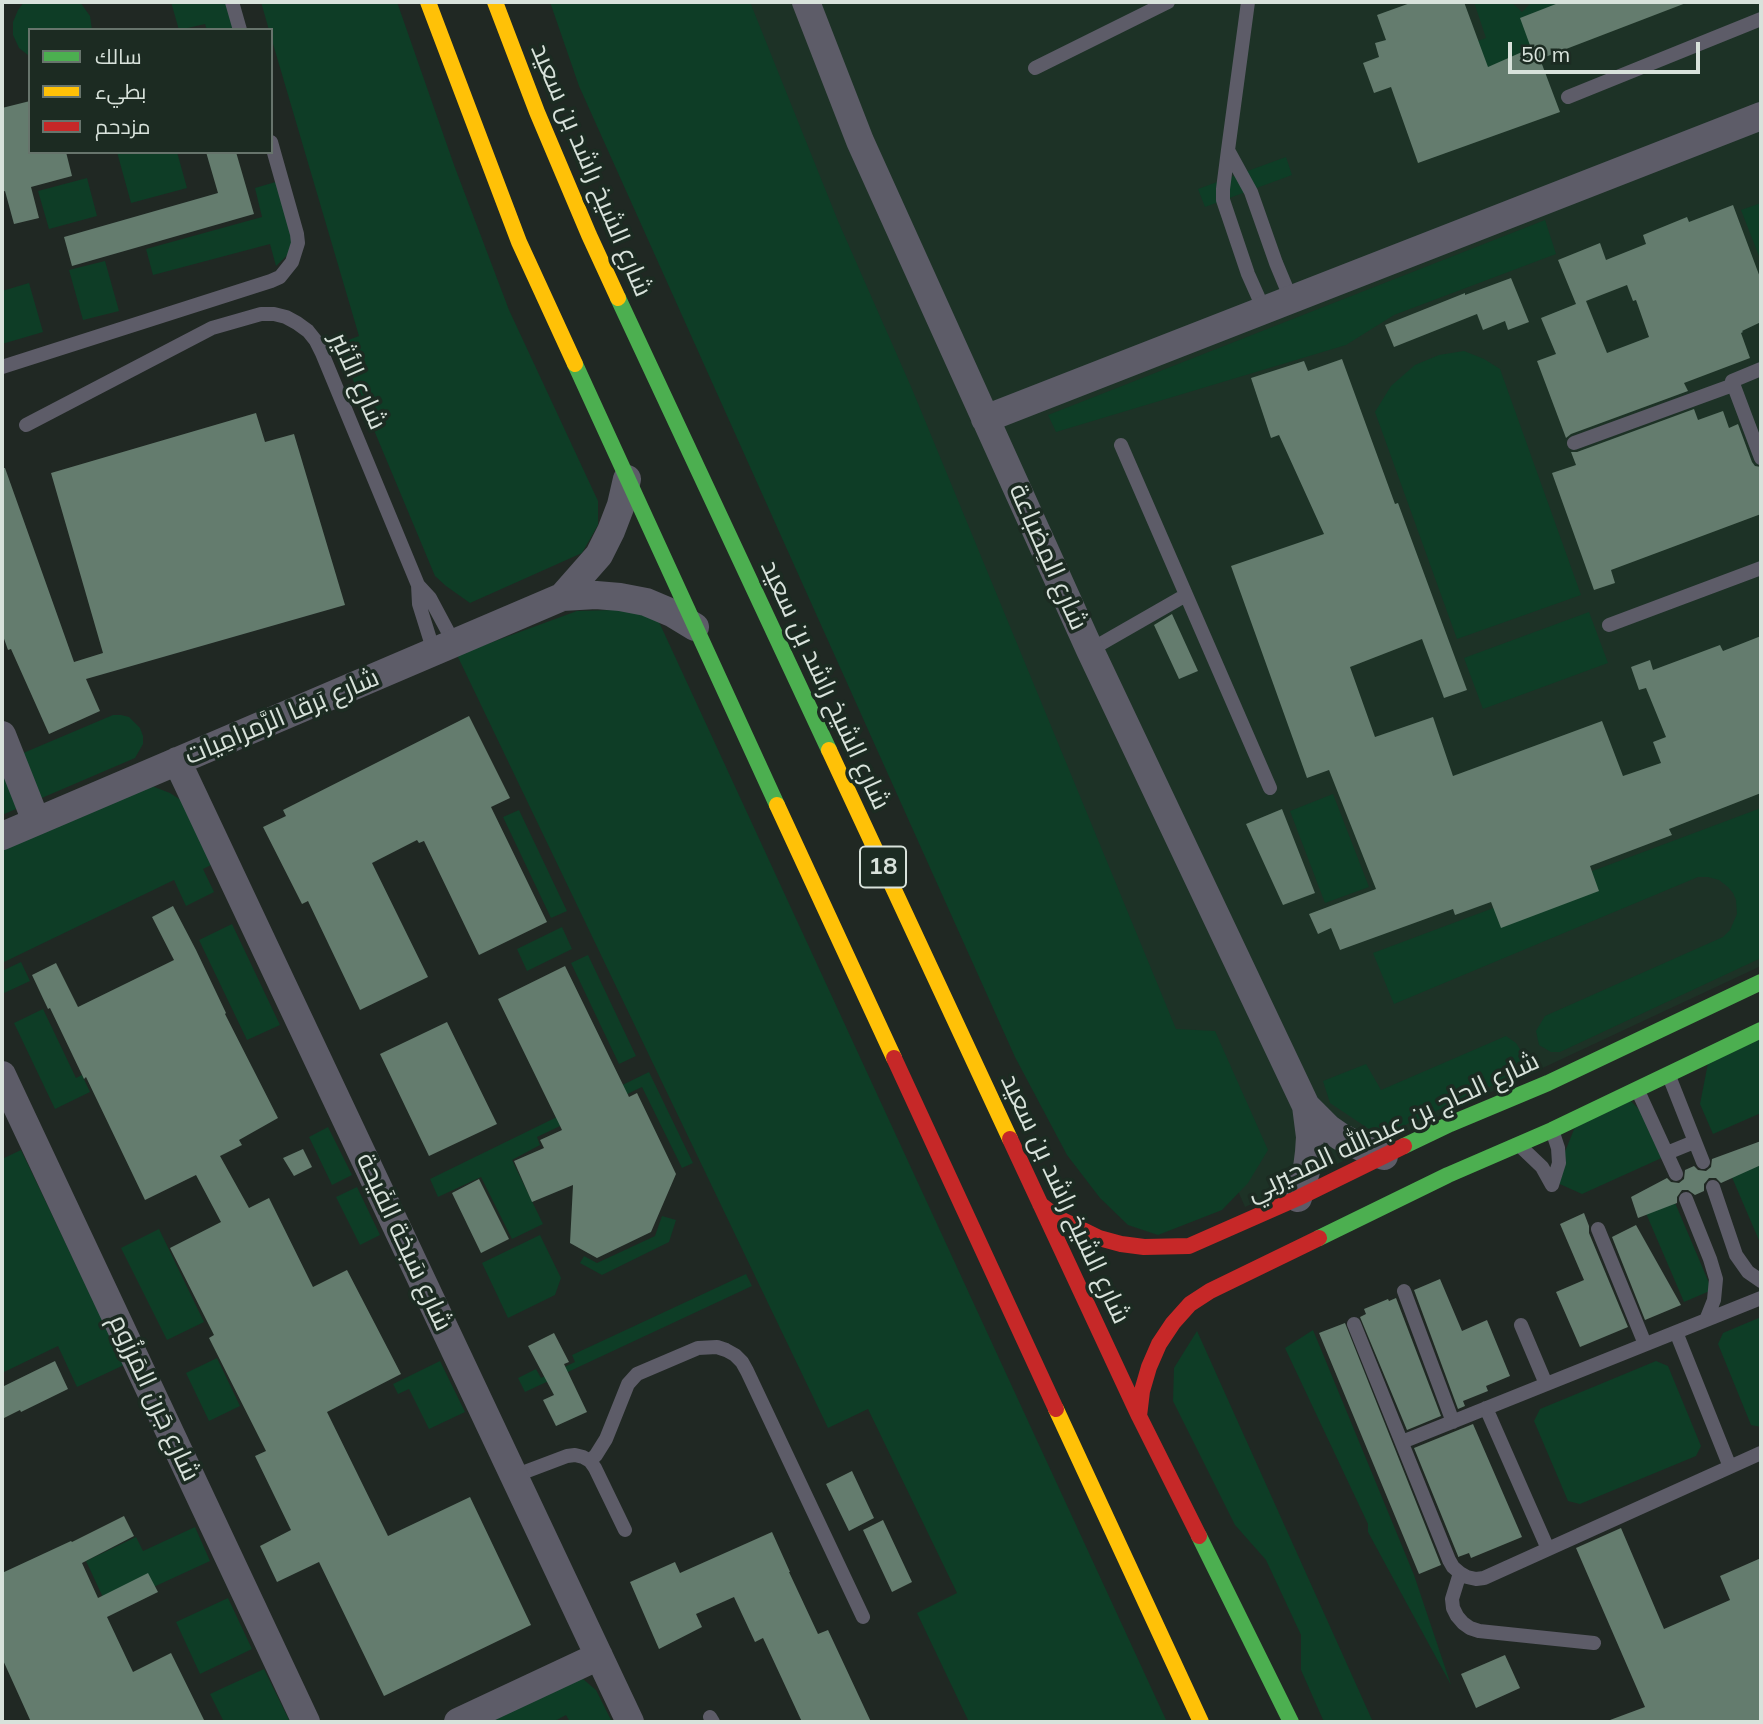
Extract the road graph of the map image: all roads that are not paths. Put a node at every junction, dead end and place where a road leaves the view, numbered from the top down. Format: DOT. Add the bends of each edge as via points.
graph roads {
  1 [pos="232,2"];
  2 [pos="429,2"];
  3 [pos="495,2"];
  4 [pos="806,2"];
  5 [pos="1168,2"];
  6 [pos="1248,2"];
  7 [pos="1761,19"];
  8 [pos="239,28"];
  9 [pos="1035,68"];
  10 [pos="1568,97"];
  11 [pos="1761,116"];
  12 [pos="273,149"];
  13 [pos="1228,150"];
  14 [pos="1291,299"];
  15 [pos="1264,310"];
  16 [pos="2,367"];
  17 [pos="1761,369"];
  18 [pos="1733,385"];
  19 [pos="985,419"];
  20 [pos="26,425"];
  21 [pos="1574,443"];
  22 [pos="1121,445"];
  23 [pos="1761,458"];
  24 [pos="627,479"];
  25 [pos="1761,568"];
  26 [pos="418,585"];
  27 [pos="1186,595"];
  28 [pos="562,597"];
  29 [pos="1608,625"];
  30 [pos="695,627"];
  31 [pos="444,647"];
  32 [pos="1090,650"];
  33 [pos="2,735"];
  34 [pos="177,761"];
  35 [pos="1270,788"];
  36 [pos="37,821"];
  37 [pos="2,835"];
  38 [pos="1761,982"];
  39 [pos="1761,1030"];
  40 [pos="2,1074"];
  41 [pos="1668,1075"];
  42 [pos="1637,1090"];
  43 [pos="1306,1106"];
  44 [pos="1552,1130"];
  45 [pos="1694,1142"];
  46 [pos="1519,1145"];
  47 [pos="1667,1153"];
  48 [pos="1384,1156"];
  49 [pos="1703,1162"];
  50 [pos="1676,1174"];
  51 [pos="1713,1187"];
  52 [pos="1298,1198"];
  53 [pos="1686,1199"];
  54 [pos="1040,1204"];
  55 [pos="1726,1227"];
  56 [pos="1598,1229"];
  57 [pos="1701,1236"];
  58 [pos="1189,1247"];
  59 [pos="1183,1266"];
  60 [pos="1761,1281"];
  61 [pos="1192,1283"];
  62 [pos="1210,1291"];
  63 [pos="1404,1291"];
  64 [pos="1761,1298"];
  65 [pos="1706,1320"];
  66 [pos="1354,1324"];
  67 [pos="1521,1325"];
  68 [pos="1676,1332"];
  69 [pos="1645,1344"];
  70 [pos="1546,1384"];
  71 [pos="1486,1408"];
  72 [pos="1139,1416"];
  73 [pos="1453,1422"];
  74 [pos="1402,1442"];
  75 [pos="1761,1453"];
  76 [pos="590,1461"];
  77 [pos="1730,1467"];
  78 [pos="514,1476"];
  79 [pos="625,1530"];
  80 [pos="1548,1549"];
  81 [pos="1460,1573"];
  82 [pos="863,1617"];
  83 [pos="1594,1643"];
  84 [pos="599,1656"];
  85 [pos="306,1722"];
  86 [pos="458,1722"];
  87 [pos="630,1722"];
  88 [pos="1201,1722"];
  89 [pos="1291,1722"];
  1 -- 8 [label="lane"];
  2 -- 24 [label="main road" via="519,242"];
  3 -- 54 [label="main road, شارع الشيخ راشد بن سعيد / 18" via="589,235"];
  4 -- 19 [label="street, شارع المِضباعة" via="860,141"];
  5 -- 9 [label="lane"];
  6 -- 13 [label="lane"];
  7 -- 10 [label="lane"];
  11 -- 14 [label="street"];
  12 -- 16 [label="lane" via="298,243 292,262 280,276"];
  13 -- 14 [label="lane" via="1251,192"];
  13 -- 15 [label="lane" via="1223,200"];
  14 -- 15 [label="street"];
  15 -- 19 [label="street"];
  17 -- 18 [label="lane" via="1732,381"];
  18 -- 21 [label="lane"];
  18 -- 23 [label="lane"];
  19 -- 32 [label="street, شارع المِضباعة"];
  20 -- 26 [label="lane, شارع الأثير" via="212,328 261,314 286,317 316,341"];
  22 -- 27 [label="lane"];
  24 -- 28 [label="street, شارع بَرقا الرَّمرامِيات" via="599,555"];
  24 -- 30 [label="main road"];
  25 -- 29 [label="lane"];
  26 -- 31 [label="lane, شارع الأثير" via="430,598"];
  26 -- 31 [label="lane, شارع الأثير" via="419,604"];
  27 -- 32 [label="lane"];
  27 -- 35 [label="lane"];
  28 -- 30 [label="street, شارع بَرقا الرَّمرامِيات" via="593,595 646,602"];
  28 -- 31 [label="street, شارع بَرقا الرَّمرامِيات"];
  30 -- 88 [label="main road"];
  31 -- 34 [label="street, شارع بَرقا الرَّمرامِيات"];
  32 -- 43 [label="street, شارع المِضباعة"];
  33 -- 36 [label="street"];
  34 -- 36 [label="street, شارع بَرقا الرَّمرامِيات"];
  34 -- 78 [label="street, شارع سَبخة الفَيحة"];
  36 -- 37 [label="street, شارع بَرقا الرَّمرامِيات"];
  38 -- 48 [label="main road, شارع الحاج بن عبدالله المحيربي"];
  39 -- 41 [label="main road"];
  40 -- 85 [label="street, شارع جَرن المَرزُوم"];
  41 -- 42 [label="main road"];
  41 -- 45 [label="lane"];
  42 -- 44 [label="main road"];
  42 -- 47 [label="lane"];
  43 -- 48 [label="street, شارع المِضباعة" via="1341,1137"];
  43 -- 52 [label="street, شارع المِضباعة" via="1309,1152"];
  44 -- 46 [label="main road"];
  44 -- 46 [label="lane" via="1559,1163 1552,1185 1542,1167"];
  45 -- 47 [label="lane"];
  45 -- 49 [label="lane"];
  46 -- 62 [label="main road"];
  47 -- 50 [label="lane"];
  48 -- 52 [label="main road, شارع الحاج بن عبدالله المحيربي"];
  51 -- 55 [label="lane"];
  52 -- 58 [label="main road, شارع الحاج بن عبدالله المحيربي"];
  53 -- 57 [label="lane"];
  54 -- 58 [label="main road, شارع الحاج بن عبدالله المحيربي" via="1100,1238 1144,1247"];
  54 -- 72 [label="main road, شارع الشيخ راشد بن سعيد / 18"];
  55 -- 57 [label="lane"];
  55 -- 60 [label="lane" via="1741,1264"];
  56 -- 69 [label="lane"];
  57 -- 65 [label="lane" via="1716,1279"];
  58 -- 59 [label="main road"];
  61 -- 62 [label="main road"];
  62 -- 72 [label="main road" via="1190,1304 1159,1344 1142,1391"];
  63 -- 73 [label="lane"];
  64 -- 65 [label="lane"];
  65 -- 68 [label="lane"];
  66 -- 74 [label="lane"];
  67 -- 70 [label="lane"];
  68 -- 69 [label="lane"];
  68 -- 77 [label="lane"];
  69 -- 70 [label="lane"];
  70 -- 71 [label="lane"];
  71 -- 73 [label="lane"];
  71 -- 80 [label="lane"];
  72 -- 89 [label="main road, شارع الشيخ راشد بن سعيد / 18"];
  73 -- 74 [label="lane"];
  74 -- 81 [label="lane" via="1449,1560"];
  75 -- 77 [label="lane"];
  76 -- 78 [label="lane" via="567,1456"];
  76 -- 79 [label="lane"];
  76 -- 82 [label="lane" via="606,1439 628,1384 637,1374 698,1349 717,1347 735,1355 747,1371"];
  77 -- 80 [label="lane"];
  78 -- 84 [label="street, شارع سَبخة الفَيحة"];
  80 -- 81 [label="lane" via="1484,1578"];
  81 -- 83 [label="lane" via="1453,1608 1470,1628"];
  84 -- 86 [label="street"];
  84 -- 87 [label="street, شارع سَبخة الفَيحة"];
}
